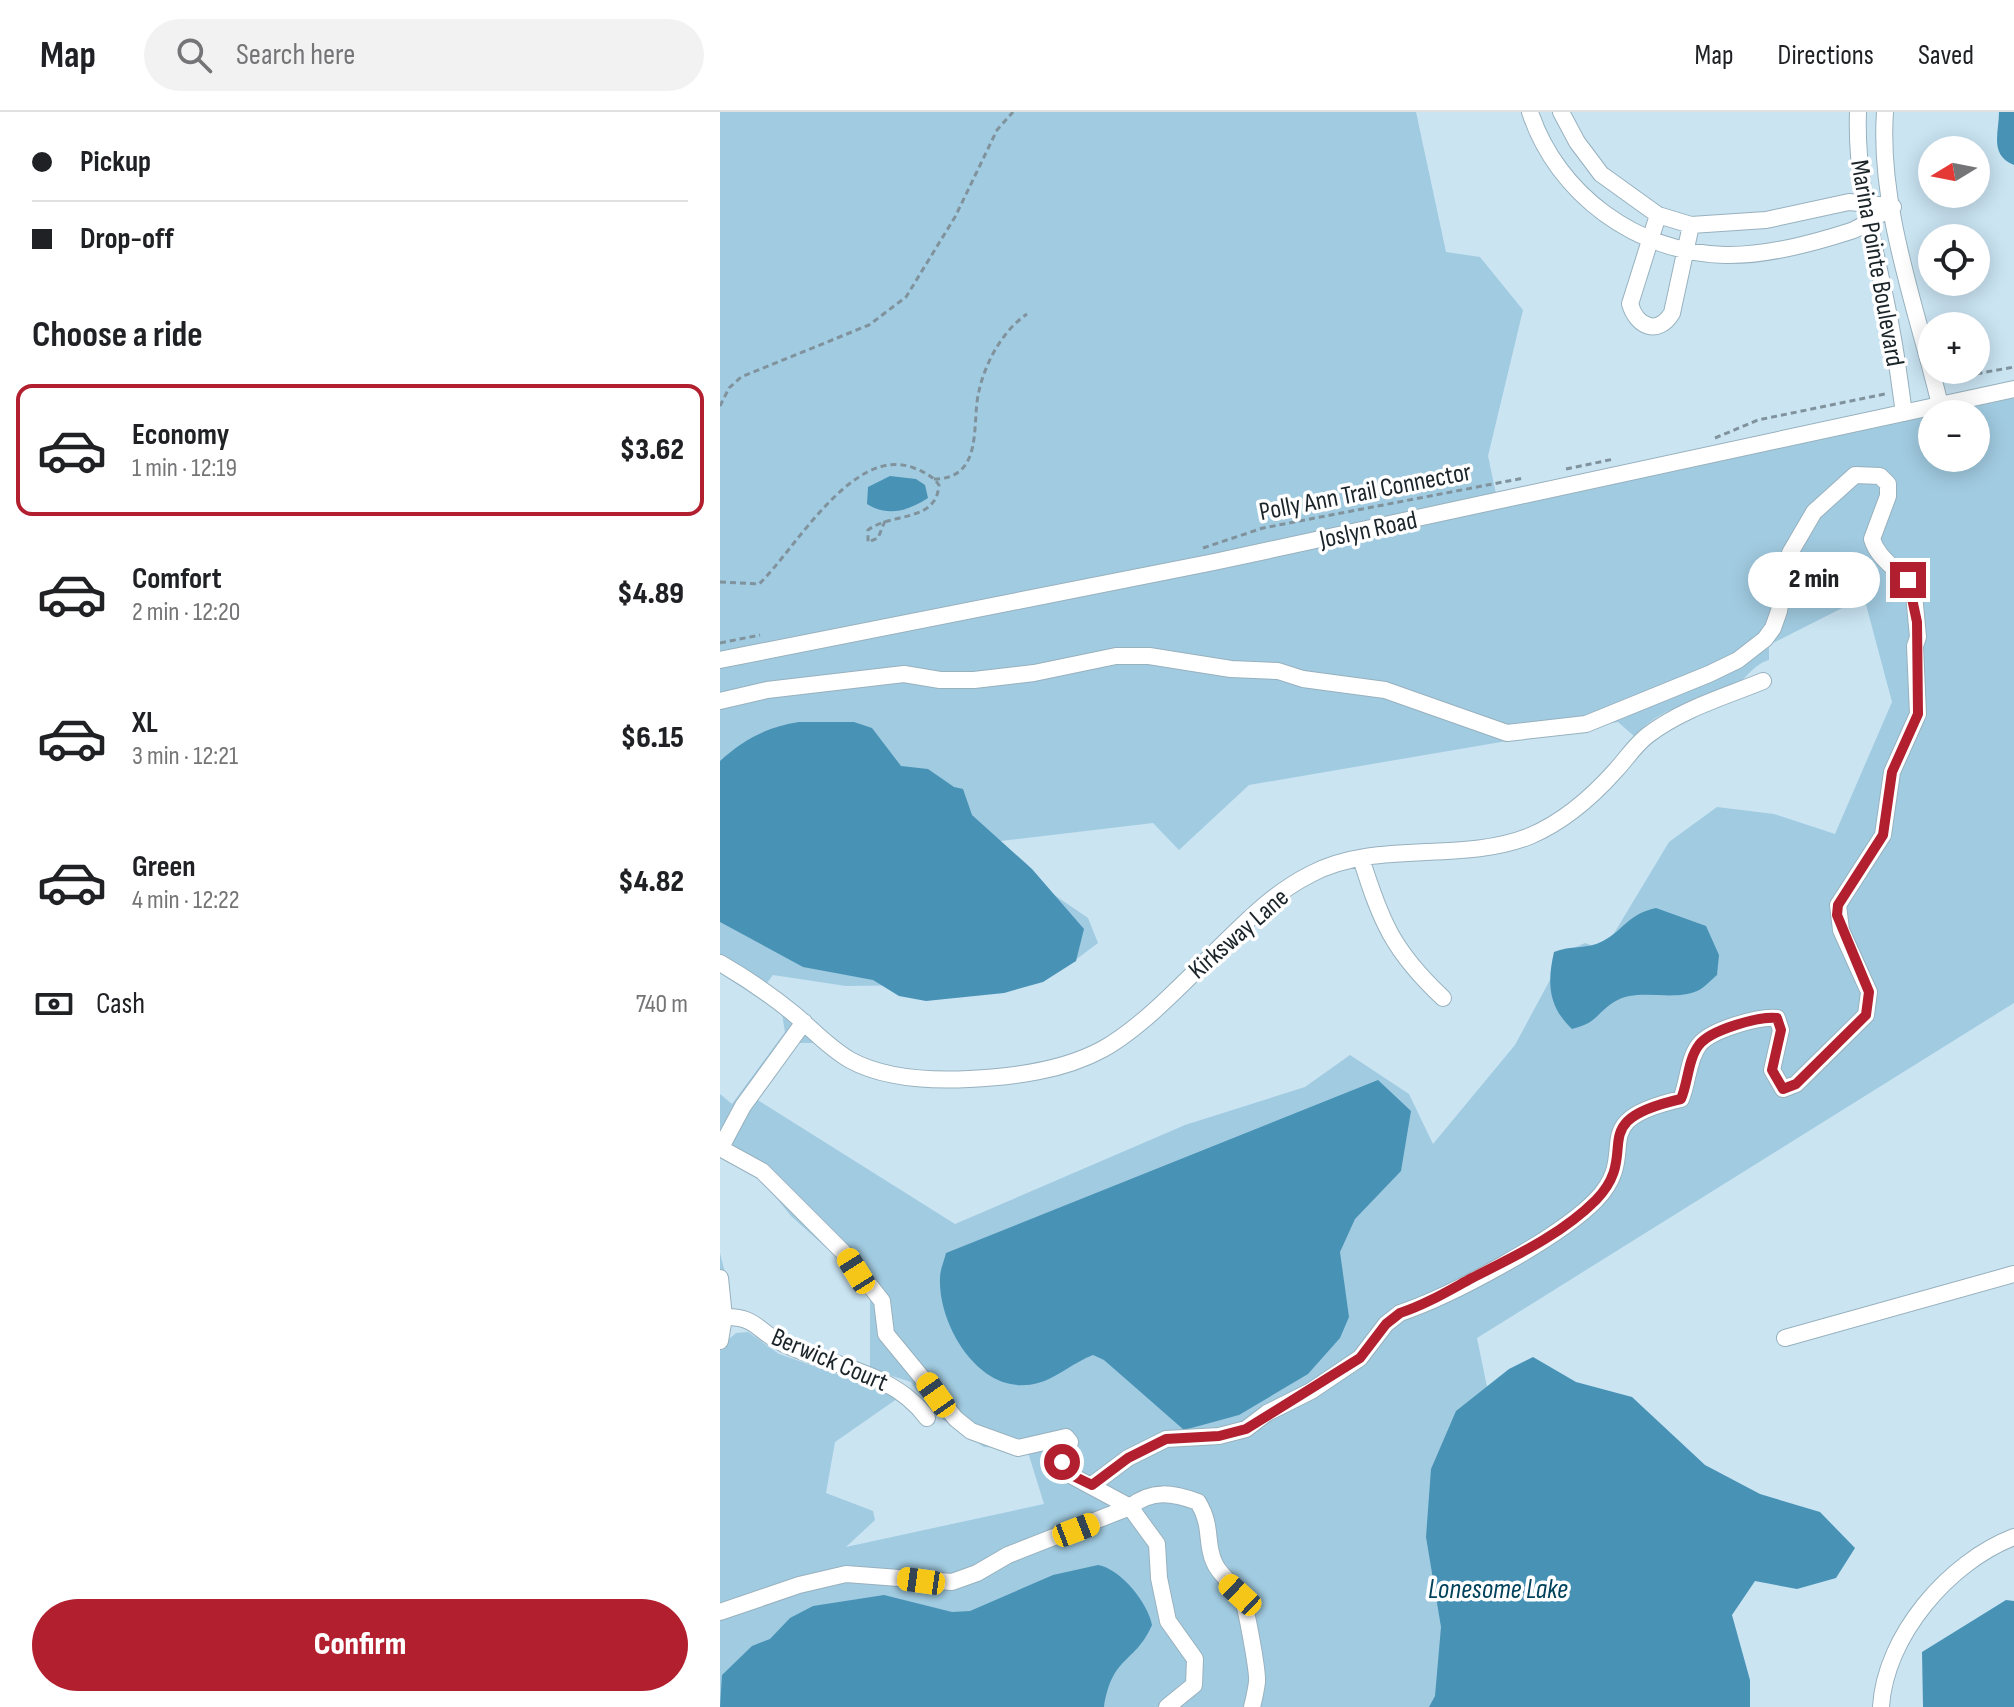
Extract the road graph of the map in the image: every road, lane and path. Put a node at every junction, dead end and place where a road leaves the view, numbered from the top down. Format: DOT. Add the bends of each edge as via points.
graph roads {
  1 [pos="1013,112"];
  2 [pos="1530,112"];
  3 [pos="1561,112"];
  4 [pos="1858,112"];
  5 [pos="1885,112"];
  6 [pos="1893,207"];
  7 [pos="1865,211"];
  8 [pos="1658,215"];
  9 [pos="1691,225"];
  10 [pos="1648,239"];
  11 [pos="1686,251"];
  12 [pos="1027,314"];
  13 [pos="1918,323"];
  14 [pos="2014,367"];
  15 [pos="1990,372"];
  16 [pos="2014,389"];
  17 [pos="1900,390"];
  18 [pos="1963,400"];
  19 [pos="720,406"];
  20 [pos="1918,410"];
  21 [pos="1904,413"];
  22 [pos="1709,440"];
  23 [pos="1620,458"];
  24 [pos="1558,472"];
  25 [pos="946,477"];
  26 [pos="1532,477"];
  27 [pos="934,479"];
  28 [pos="939,485"];
  29 [pos="885,521"];
  30 [pos="1192,552"];
  31 [pos="720,582"];
  32 [pos="767,634"];
  33 [pos="720,643"];
  34 [pos="720,660"];
  35 [pos="1763,681"];
  36 [pos="720,701"];
  37 [pos="1361,858"];
  38 [pos="720,963"];
  39 [pos="1443,998"];
  40 [pos="804,1022"];
  41 [pos="720,1148"];
  42 [pos="2014,1274"];
  43 [pos="720,1278"];
  44 [pos="724,1317"];
  45 [pos="1785,1338"];
  46 [pos="720,1341"];
  47 [pos="927,1418"];
  48 [pos="1092,1485"];
  49 [pos="1130,1507"];
  50 [pos="2014,1537"];
  51 [pos="720,1612"];
  52 [pos="1167,1707"];
  53 [pos="1252,1707"];
  54 [pos="1881,1707"];
  1 -- 19 [label="path" via="997,130 955,217 906,297 869,325 741,377"];
  2 -- 10 [label="street" via="1550,160 1580,194"];
  3 -- 8 [label="street" via="1601,174"];
  4 -- 7 [label="street, Marina Pointe Boulevard"];
  5 -- 6 [label="street, Marina Pointe Boulevard" via="1884,152"];
  6 -- 7 [label="street"];
  6 -- 13 [label="street, Marina Pointe Boulevard"];
  7 -- 9 [label="street" via="1849,202 1766,220"];
  7 -- 11 [label="street" via="1855,230 1770,249 1726,256"];
  7 -- 17 [label="street, Marina Pointe Boulevard"];
  8 -- 9 [label="street"];
  8 -- 10 [label="street"];
  9 -- 11 [label="street"];
  10 -- 11 [label="street"];
  10 -- 11 [label="street" via="1630,304 1642,326 1666,323 1672,313"];
  12 -- 25 [label="path" via="1006,333 983,378 975,406 975,448 959,470"];
  14 -- 15 [label="path"];
  16 -- 18 [label="street, Joslyn Road"];
  17 -- 21 [label="street, Marina Pointe Boulevard"];
  17 -- 22 [label="path" via="1758,420"];
  20 -- 21 [label="street, Joslyn Road"];
  21 -- 34 [label="street, Joslyn Road" via="1214,562"];
  23 -- 24 [label="path"];
  25 -- 27 [label="path"];
  25 -- 28 [label="path"];
  26 -- 30 [label="path, Polly Ann Trail Connector" via="1263,528"];
  27 -- 28 [label="path"];
  27 -- 31 [label="path" via="910,466 893,465 853,481 800,533 759,584"];
  28 -- 29 [label="path" via="932,506"];
  29 -- 29 [label="path" via="868,530 868,542 878,538"];
  32 -- 33 [label="path"];
  35 -- 37 [label="street, Kirksway Lane" via="1674,716 1632,749 1568,815 1532,835 1451,853"];
  36 -- 48 [label="street" via="904,674 974,680 1116,656 1149,656 1385,690 1507,733 1586,724 1709,674 1765,639 1779,611 1790,553 1814,512 1855,475 1880,476 1888,484 1872,539 1914,594 1919,691 1918,714 1887,791 1883,835 1838,905 1841,930 1869,992 1866,1015 1796,1084 1783,1089 1772,1070 1781,1030 1777,1018 1754,1019 1708,1038 1699,1044 1681,1099 1646,1107 1627,1119 1618,1133 1617,1159 1607,1188 1547,1239 1400,1313 1360,1358 1246,1429 1166,1439"];
  37 -- 39 [label="street" via="1387,933 1410,967"];
  37 -- 40 [label="street, Kirksway Lane" via="1312,873 1272,896 1132,1028 1104,1049 1070,1064 1007,1078 899,1076 852,1061"];
  38 -- 40 [label="street, Kirksway Lane"];
  40 -- 41 [label="street" via="743,1106"];
  41 -- 48 [label="street" via="762,1171 845,1254 882,1301 886,1334 956,1419 971,1431 1018,1448 1066,1437 1070,1442 1063,1471"];
  42 -- 45 [label="street"];
  43 -- 44 [label="street"];
  44 -- 46 [label="street"];
  44 -- 47 [label="street, Berwick Court" via="745,1316 782,1344 895,1387 914,1399"];
  48 -- 49 [label="street"];
  49 -- 51 [label="street" via="952,1582 846,1574"];
  49 -- 52 [label="street" via="1157,1544 1168,1621 1195,1659 1194,1685"];
  49 -- 53 [label="street" via="1143,1496 1162,1493 1198,1502 1209,1519 1212,1559 1246,1611 1257,1670"];
  50 -- 54 [label="street" via="1971,1559 1914,1622 1899,1644"];
}
